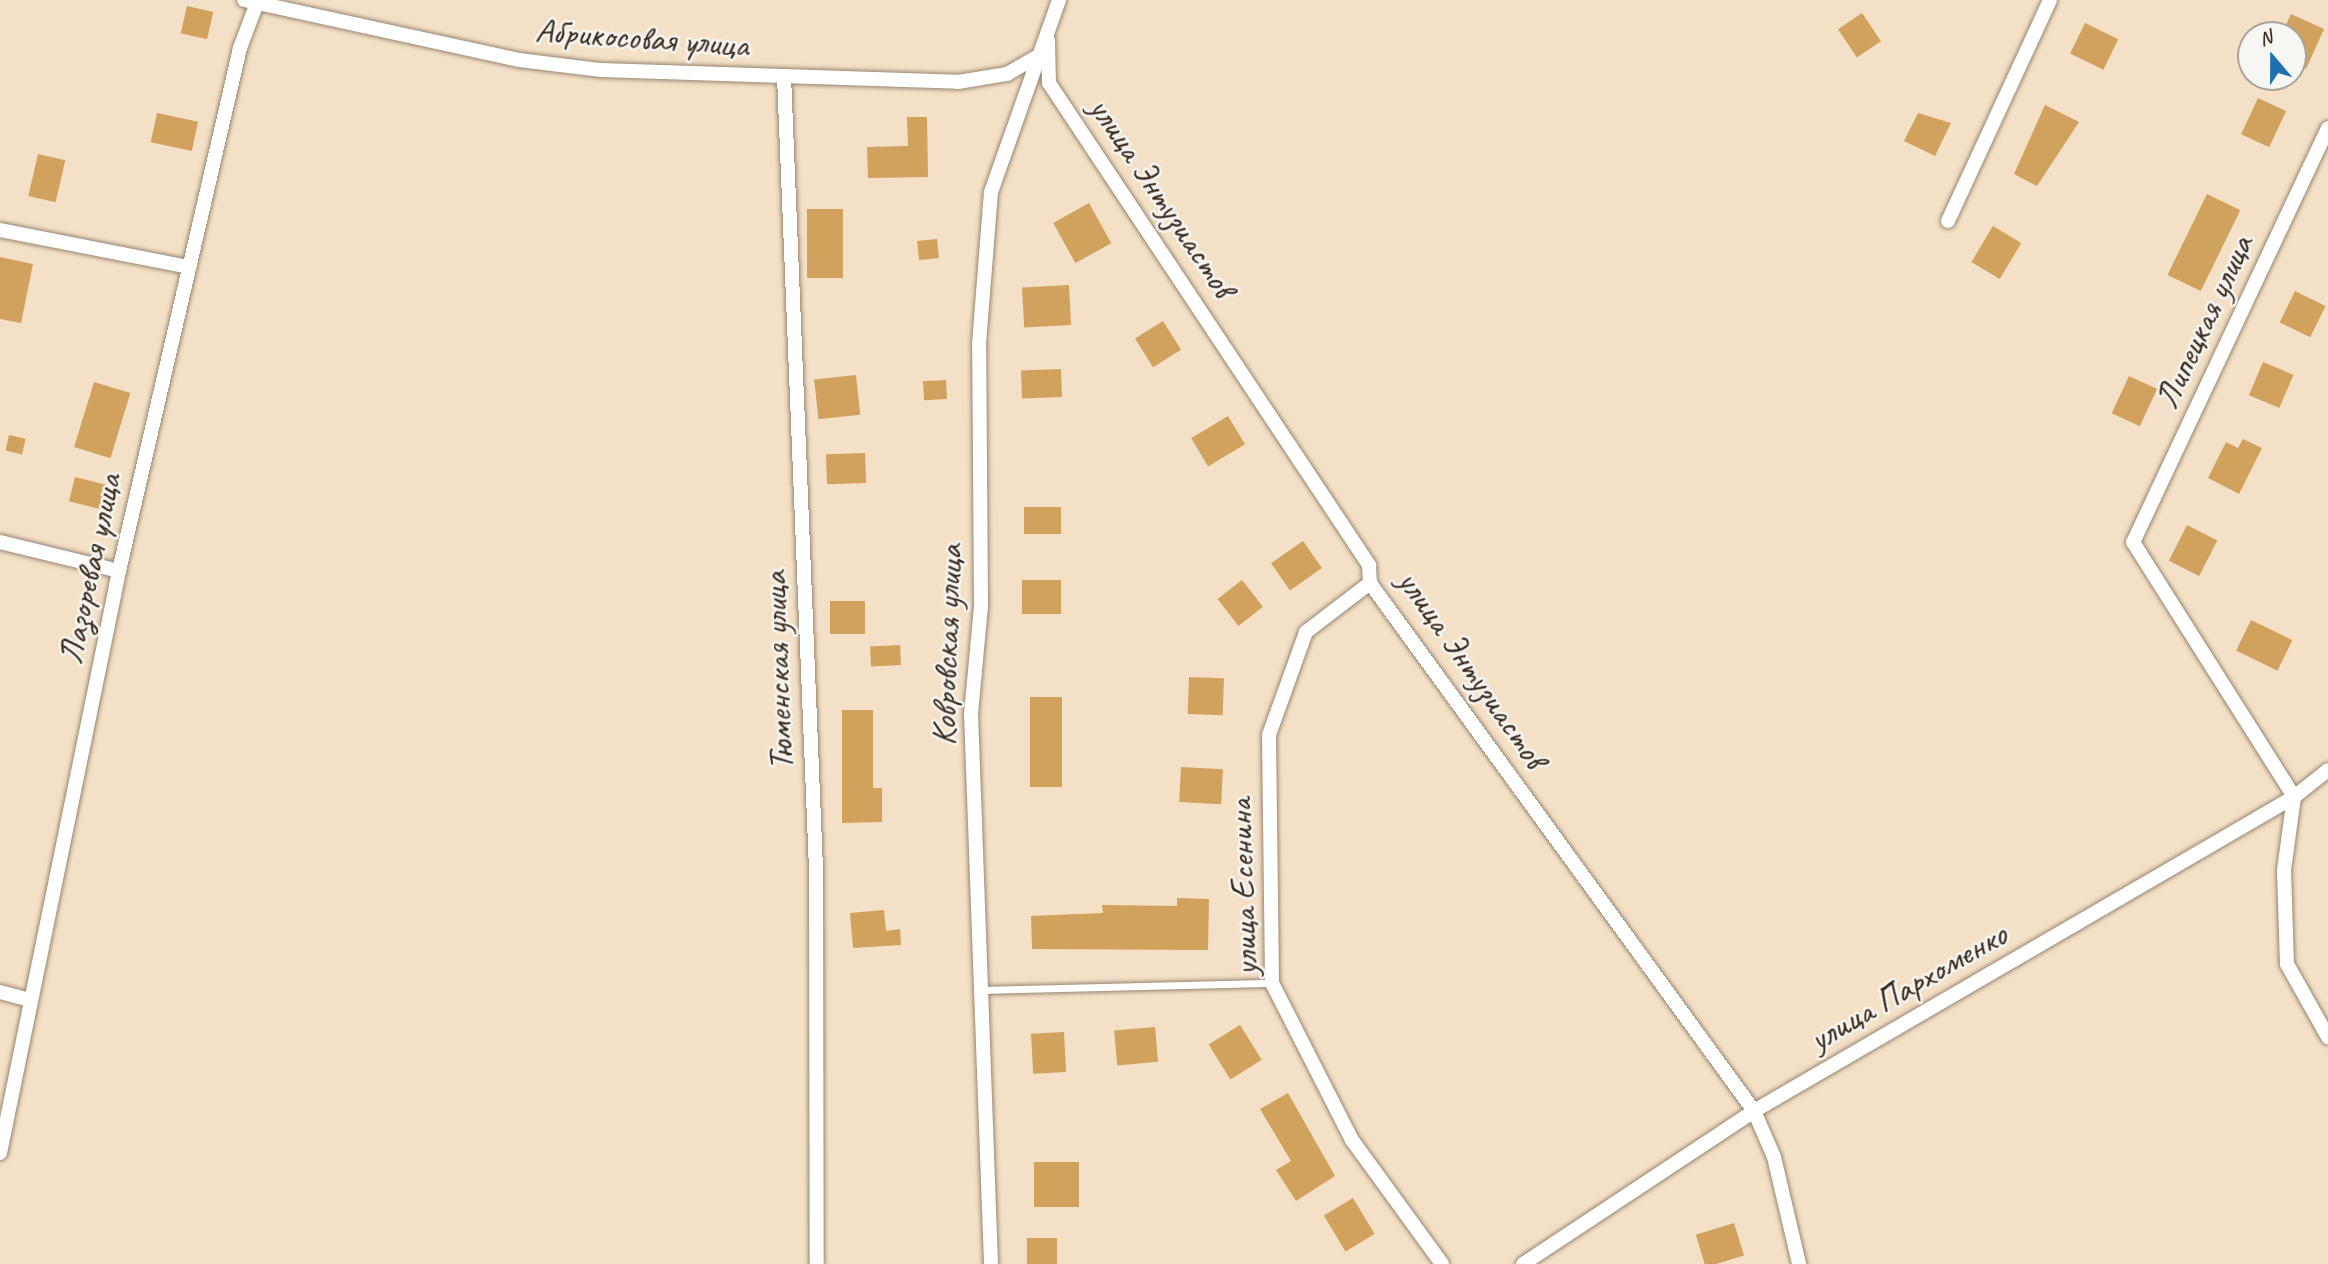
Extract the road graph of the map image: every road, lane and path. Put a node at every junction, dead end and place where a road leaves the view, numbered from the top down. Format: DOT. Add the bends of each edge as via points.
graph roads {
  1 [pos="1059,0"];
  2 [pos="2050,0"];
  3 [pos="250,2"];
  4 [pos="1048,40"];
  5 [pos="1037,57"];
  6 [pos="784,76"];
  7 [pos="2328,128"];
  8 [pos="1948,222"];
  9 [pos="0,230"];
  10 [pos="190,267"];
  11 [pos="0,542"];
  12 [pos="119,571"];
  13 [pos="1370,583"];
  14 [pos="2328,770"];
  15 [pos="2294,797"];
  16 [pos="1272,983"];
  17 [pos="984,990"];
  18 [pos="0,992"];
  19 [pos="30,1000"];
  20 [pos="2328,1037"];
  21 [pos="1754,1111"];
  22 [pos="0,1153"];
  23 [pos="817,1264"];
  24 [pos="991,1264"];
  25 [pos="1442,1264"];
  26 [pos="1523,1264"];
  27 [pos="1799,1264"];
  1 -- 4 [label="street"];
  2 -- 8 [label="street"];
  3 -- 6 [label="street, Абрикосовая улица" via="519,60 694,76"];
  3 -- 10 [label="street, Лазоревая улица"];
  4 -- 5 [label="street, Ковровская улица"];
  4 -- 13 [label="street, улица Энтузиастов" via="1049,83 1369,565"];
  5 -- 6 [label="street, Абрикосовая улица" via="1015,72 968,81"];
  5 -- 17 [label="street, Ковровская улица" via="990,192 979,344 981,606 971,714"];
  6 -- 23 [label="street, Тюменская улица" via="816,872"];
  7 -- 15 [label="street, Липецкая улица" via="2133,542"];
  9 -- 10 [label="street"];
  10 -- 12 [label="street, Лазоревая улица"];
  11 -- 12 [label="street"];
  12 -- 19 [label="street, Лазоревая улица"];
  13 -- 16 [label="street, улица Есенина" via="1306,632 1269,735"];
  13 -- 21 [label="street, улица Энтузиастов"];
  14 -- 15 [label="street, улица Пархоменко"];
  15 -- 20 [label="street" via="2284,870 2287,964"];
  15 -- 21 [label="street, улица Пархоменко"];
  16 -- 17 [label="lane"];
  16 -- 25 [label="street, улица Есенина" via="1352,1140"];
  17 -- 24 [label="street, Ковровская улица"];
  18 -- 19 [label="street"];
  19 -- 22 [label="street, Лазоревая улица"];
  21 -- 26 [label="street, улица Пархоменко"];
  21 -- 27 [label="street, улица Энтузиастов" via="1774,1157"];
}
